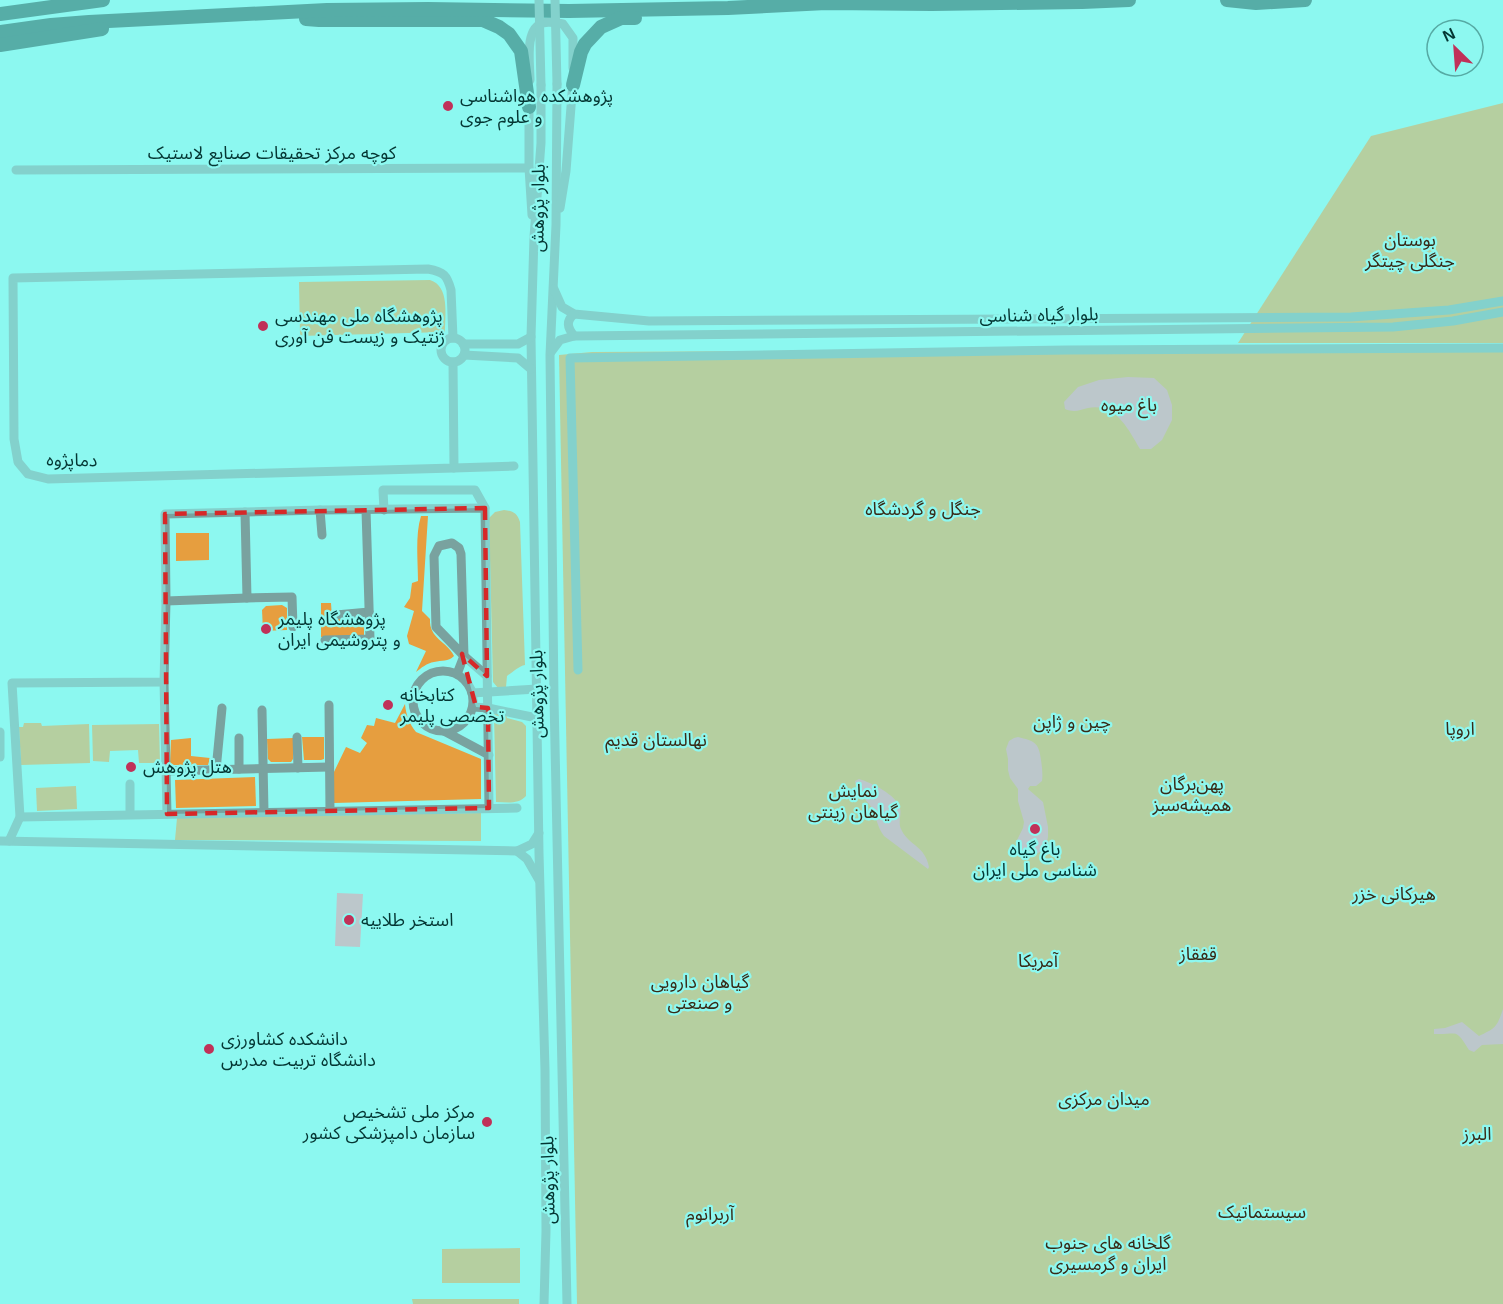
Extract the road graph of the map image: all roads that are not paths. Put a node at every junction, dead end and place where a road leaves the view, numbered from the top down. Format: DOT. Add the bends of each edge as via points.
graph roads {
  1 [pos="103,0"];
  2 [pos="539,0"];
  3 [pos="555,0"];
  4 [pos="1129,0"];
  5 [pos="1227,0"];
  6 [pos="1305,0"];
  7 [pos="826,3"];
  8 [pos="0,14"];
  9 [pos="268,14"];
  10 [pos="194,17"];
  11 [pos="0,32"];
  12 [pos="0,45"];
  13 [pos="573,86"];
  14 [pos="529,107"];
  15 [pos="529,168"];
  16 [pos="16,170"];
  17 [pos="556,225"];
  18 [pos="534,237"];
  19 [pos="552,284"];
  20 [pos="1503,301"];
  21 [pos="1503,312"];
  22 [pos="574,314"];
  23 [pos="573,336"];
  24 [pos="531,337"];
  25 [pos="453,338"];
  26 [pos="463,344"];
  27 [pos="1503,348"];
  28 [pos="464,355"];
  29 [pos="550,355"];
  30 [pos="453,362"];
  31 [pos="531,369"];
  32 [pos="514,466"];
  33 [pos="454,468"];
  34 [pos="484,508"];
  35 [pos="321,510"];
  36 [pos="366,510"];
  37 [pos="384,510"];
  38 [pos="245,512"];
  39 [pos="322,535"];
  40 [pos="247,598"];
  41 [pos="166,601"];
  42 [pos="369,612"];
  43 [pos="336,615"];
  44 [pos="293,627"];
  45 [pos="325,640"];
  46 [pos="464,656"];
  47 [pos="578,670"];
  48 [pos="458,674"];
  49 [pos="487,676"];
  50 [pos="164,682"];
  51 [pos="537,689"];
  52 [pos="472,693"];
  53 [pos="488,693"];
  54 [pos="329,705"];
  55 [pos="472,707"];
  56 [pos="222,708"];
  57 [pos="488,708"];
  58 [pos="262,710"];
  59 [pos="537,718"];
  60 [pos="444,731"];
  61 [pos="0,732"];
  62 [pos="297,737"];
  63 [pos="239,738"];
  64 [pos="489,755"];
  65 [pos="0,758"];
  66 [pos="329,767"];
  67 [pos="298,768"];
  68 [pos="239,769"];
  69 [pos="263,769"];
  70 [pos="216,770"];
  71 [pos="166,771"];
  72 [pos="130,784"];
  73 [pos="489,808"];
  74 [pos="517,808"];
  75 [pos="330,811"];
  76 [pos="264,812"];
  77 [pos="130,814"];
  78 [pos="167,814"];
  79 [pos="20,817"];
  80 [pos="539,832"];
  81 [pos="4,841"];
  82 [pos="517,851"];
  83 [pos="540,883"];
  84 [pos="544,1304"];
  85 [pos="567,1304"];
  1 -- 8 [label="highway"];
  2 -- 18 [label="street, بلوار پژوهش, bridge" via="541,143"];
  3 -- 17 [label="street, بلوار پژوهش, bridge"];
  4 -- 7 [label="highway"];
  5 -- 6 [label="highway"];
  7 -- 9 [label="highway" via="728,8 327,10"];
  7 -- 13 [label="highway" via="800,12 621,18 601,27 585,44"];
  9 -- 10 [label="highway"];
  9 -- 14 [label="highway" via="319,20 483,20 509,34 520,51"];
  10 -- 11 [label="highway" via="88,22"];
  10 -- 12 [label="highway"];
  13 -- 14 [label="street" via="573,38 563,24 544,22 534,27 531,34"];
  13 -- 17 [label="street" via="566,171"];
  14 -- 15 [label="street"];
  15 -- 16 [label="street, کوچه مرکز تحقیقات صنایع لاستیک"];
  15 -- 18 [label="street"];
  17 -- 19 [label="street, بلوار پژوهش"];
  18 -- 24 [label="street, بلوار پژوهش"];
  19 -- 22 [label="street" via="562,307"];
  19 -- 29 [label="street, بلوار پژوهش"];
  20 -- 22 [label="street, بلوار گیاه شناسی" via="1449,310 1351,317 649,321"];
  21 -- 23 [label="street, بلوار گیاه شناسی" via="1392,327"];
  22 -- 23 [label="street" via="567,324"];
  23 -- 29 [label="street" via="560,340"];
  24 -- 26 [label="street" via="518,344"];
  24 -- 31 [label="street, بلوار پژوهش"];
  25 -- 26 [label="street"];
  25 -- 30 [label="street" via="445,341 441,350 446,360"];
  25 -- 33 [label="street, دماپژوه" via="447,277 428,269 13,278 14,439 18,462 28,474 48,479"];
  26 -- 28 [label="street"];
  27 -- 47 [label="street" via="570,358"];
  28 -- 30 [label="street"];
  28 -- 31 [label="street" via="518,358"];
  29 -- 85 [label="street, بلوار پژوهش"];
  30 -- 33 [label="street"];
  31 -- 51 [label="street, بلوار پژوهش"];
  32 -- 33 [label="street"];
  34 -- 37 [label="street"];
  34 -- 37 [label="street" via="475,490 383,490"];
  34 -- 49 [label="street"];
  35 -- 36 [label="street"];
  35 -- 38 [label="street"];
  35 -- 39 [label="street"];
  36 -- 37 [label="street"];
  36 -- 42 [label="street"];
  38 -- 40 [label="street"];
  38 -- 41 [label="street" via="165,514"];
  40 -- 41 [label="street"];
  40 -- 44 [label="street" via="292,597"];
  41 -- 50 [label="street"];
  42 -- 43 [label="street"];
  42 -- 45 [label="street" via="370,639"];
  46 -- 46 [label="street" via="461,554 452,543 439,546 434,556 436,627"];
  46 -- 48 [label="street"];
  46 -- 49 [label="street"];
  48 -- 52 [label="street"];
  48 -- 60 [label="street" via="438,670 420,680 414,690 413,709 418,718 425,726"];
  49 -- 53 [label="street"];
  50 -- 71 [label="street"];
  50 -- 79 [label="street" via="12,683"];
  51 -- 53 [label="street"];
  51 -- 59 [label="street, بلوار پژوهش"];
  52 -- 53 [label="street"];
  52 -- 55 [label="street"];
  53 -- 57 [label="street"];
  54 -- 66 [label="street"];
  55 -- 57 [label="street"];
  55 -- 60 [label="street" via="462,724"];
  56 -- 70 [label="street"];
  57 -- 59 [label="street"];
  57 -- 64 [label="street"];
  58 -- 69 [label="street"];
  59 -- 80 [label="street, بلوار پژوهش"];
  60 -- 64 [label="street"];
  61 -- 65 [label="street"];
  62 -- 67 [label="street"];
  63 -- 68 [label="street"];
  64 -- 73 [label="street"];
  66 -- 67 [label="street"];
  66 -- 75 [label="street"];
  67 -- 69 [label="street"];
  68 -- 69 [label="street"];
  68 -- 70 [label="street"];
  69 -- 76 [label="street"];
  70 -- 71 [label="street"];
  71 -- 78 [label="street"];
  72 -- 77 [label="street"];
  73 -- 74 [label="street"];
  73 -- 75 [label="street"];
  75 -- 76 [label="street"];
  76 -- 78 [label="street"];
  77 -- 78 [label="street"];
  77 -- 79 [label="street"];
  79 -- 81 [label="street"];
  80 -- 82 [label="street" via="532,844"];
  80 -- 83 [label="street, بلوار پژوهش"];
  81 -- 82 [label="street"];
  82 -- 83 [label="street" via="527,859"];
  83 -- 84 [label="street, بلوار پژوهش" via="545,1093"];
}
